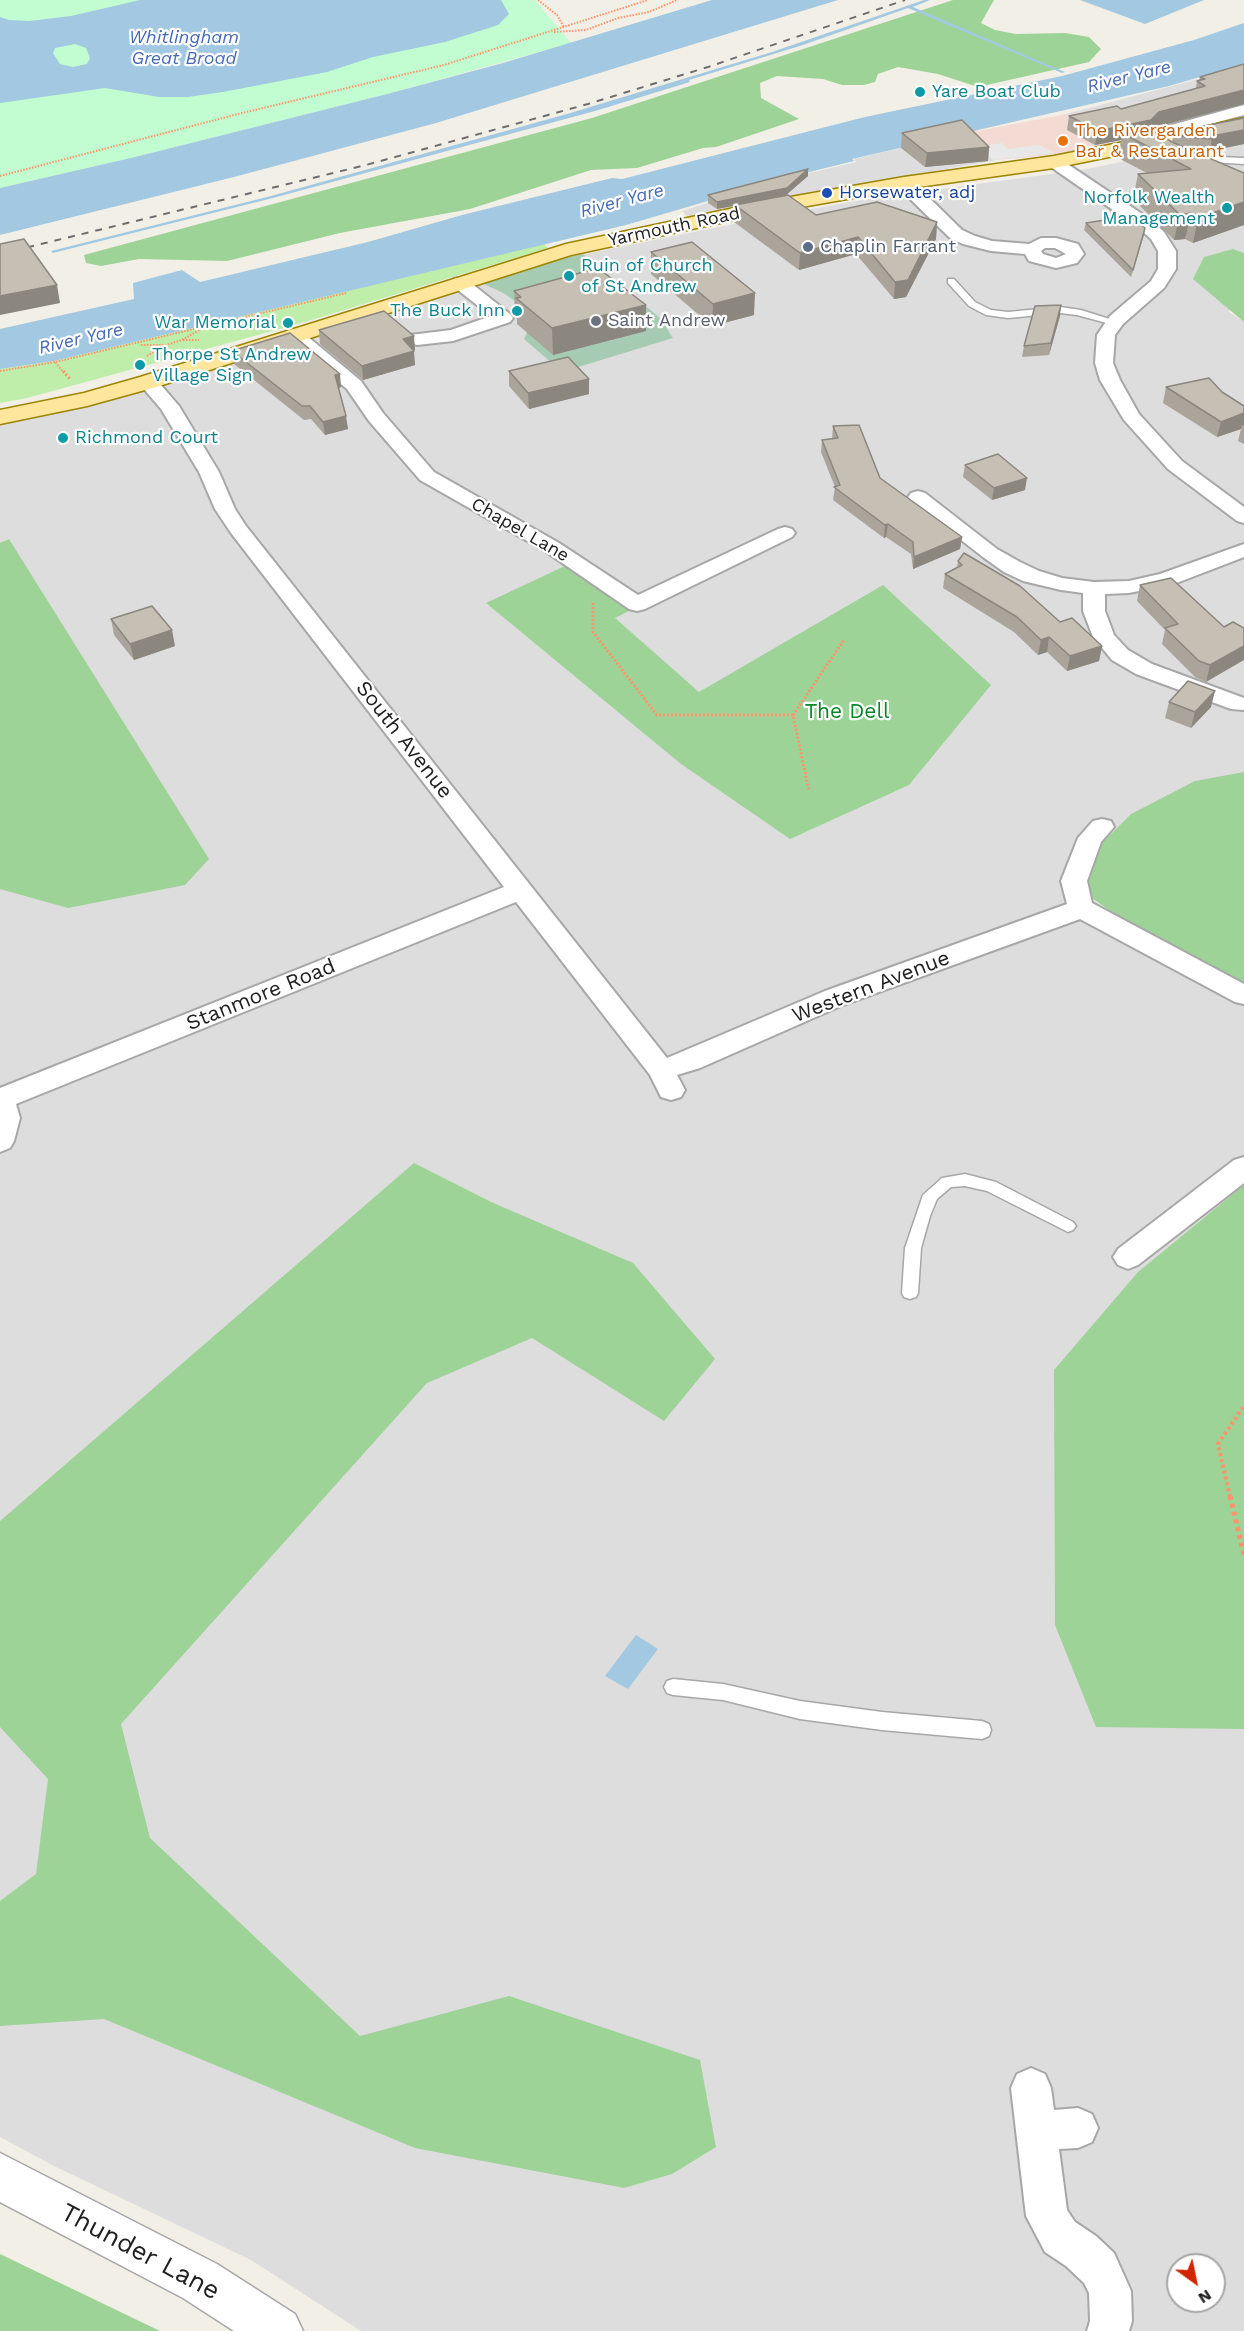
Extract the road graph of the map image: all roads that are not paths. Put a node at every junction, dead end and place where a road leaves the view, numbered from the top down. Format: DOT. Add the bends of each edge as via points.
graph roads {
  1 [pos="1244,110"];
  2 [pos="1244,124"];
  3 [pos="1156,149"];
  4 [pos="1244,161"];
  5 [pos="1054,162"];
  6 [pos="1186,162"];
  7 [pos="1222,177"];
  8 [pos="904,183"];
  9 [pos="1032,249"];
  10 [pos="951,281"];
  11 [pos="460,283"];
  12 [pos="1114,322"];
  13 [pos="294,336"];
  14 [pos="417,339"];
  15 [pos="148,382"];
  16 [pos="0,417"];
  17 [pos="918,496"];
  18 [pos="1244,517"];
  19 [pos="785,533"];
  20 [pos="1244,550"];
  21 [pos="1094,588"];
  22 [pos="1239,704"];
  23 [pos="1102,827"];
  24 [pos="521,890"];
  25 [pos="1081,908"];
  26 [pos="1244,994"];
  27 [pos="666,1080"];
  28 [pos="1,1099"];
  29 [pos="0,1141"];
  30 [pos="1244,1168"];
  31 [pos="1068,1226"];
  32 [pos="1128,1257"];
  33 [pos="910,1293"];
  34 [pos="673,1687"];
  35 [pos="982,1730"];
  36 [pos="1031,2088"];
  37 [pos="1078,2128"];
  38 [pos="1035,2131"];
  39 [pos="0,2177"];
  40 [pos="278,2331"];
  41 [pos="1108,2331"];
  1 -- 3 [label="street, Yarmouth Road" via="1163,132"];
  2 -- 3 [label="main road, Yarmouth Road"];
  3 -- 5 [label="main road, Yarmouth Road"];
  4 -- 6 [label="lane"];
  5 -- 8 [label="main road, Yarmouth Road" via="1022,162"];
  5 -- 12 [label="street" via="1145,224 1167,251 1167,269 1158,284"];
  6 -- 7 [label="street" via="1200,174"];
  8 -- 9 [label="street" via="956,234 991,246"];
  8 -- 11 [label="main road, Yarmouth Road" via="762,208 566,250"];
  10 -- 12 [label="lane" via="972,304 989,313 1060,310"];
  11 -- 13 [label="main road, Yarmouth Road"];
  11 -- 14 [label="street" via="509,322"];
  12 -- 18 [label="street" via="1106,335 1104,363 1131,416 1175,465"];
  13 -- 15 [label="main road, Yarmouth Road"];
  13 -- 19 [label="street, Chapel Lane" via="354,386 427,476 552,547 637,604"];
  15 -- 16 [label="main road, Yarmouth Road"];
  15 -- 24 [label="street, South Avenue" via="169,406 238,529"];
  17 -- 21 [label="street" via="1012,567 1061,584"];
  20 -- 21 [label="street" via="1166,579 1129,587"];
  21 -- 22 [label="street" via="1094,611 1104,637 1120,655 1144,669"];
  23 -- 25 [label="street" via="1090,838 1074,881"];
  24 -- 27 [label="street, South Avenue"];
  24 -- 28 [label="street, Stanmore Road"];
  25 -- 26 [label="street"];
  25 -- 27 [label="street, Western Avenue" via="834,998 690,1061"];
  28 -- 29 [label="street, Stanmore Road" via="6,1118"];
  30 -- 32 [label="street"];
  31 -- 33 [label="lane" via="991,1186 965,1180 947,1182 931,1194 922,1216 913,1248"];
  34 -- 35 [label="lane" via="723,1692 800,1710"];
  36 -- 38 [label="street"];
  37 -- 38 [label="street"];
  38 -- 41 [label="street" via="1047,2216 1060,2237 1099,2268 1110,2291"];
  39 -- 40 [label="street, Thunder Lane" via="200,2282"];
}
